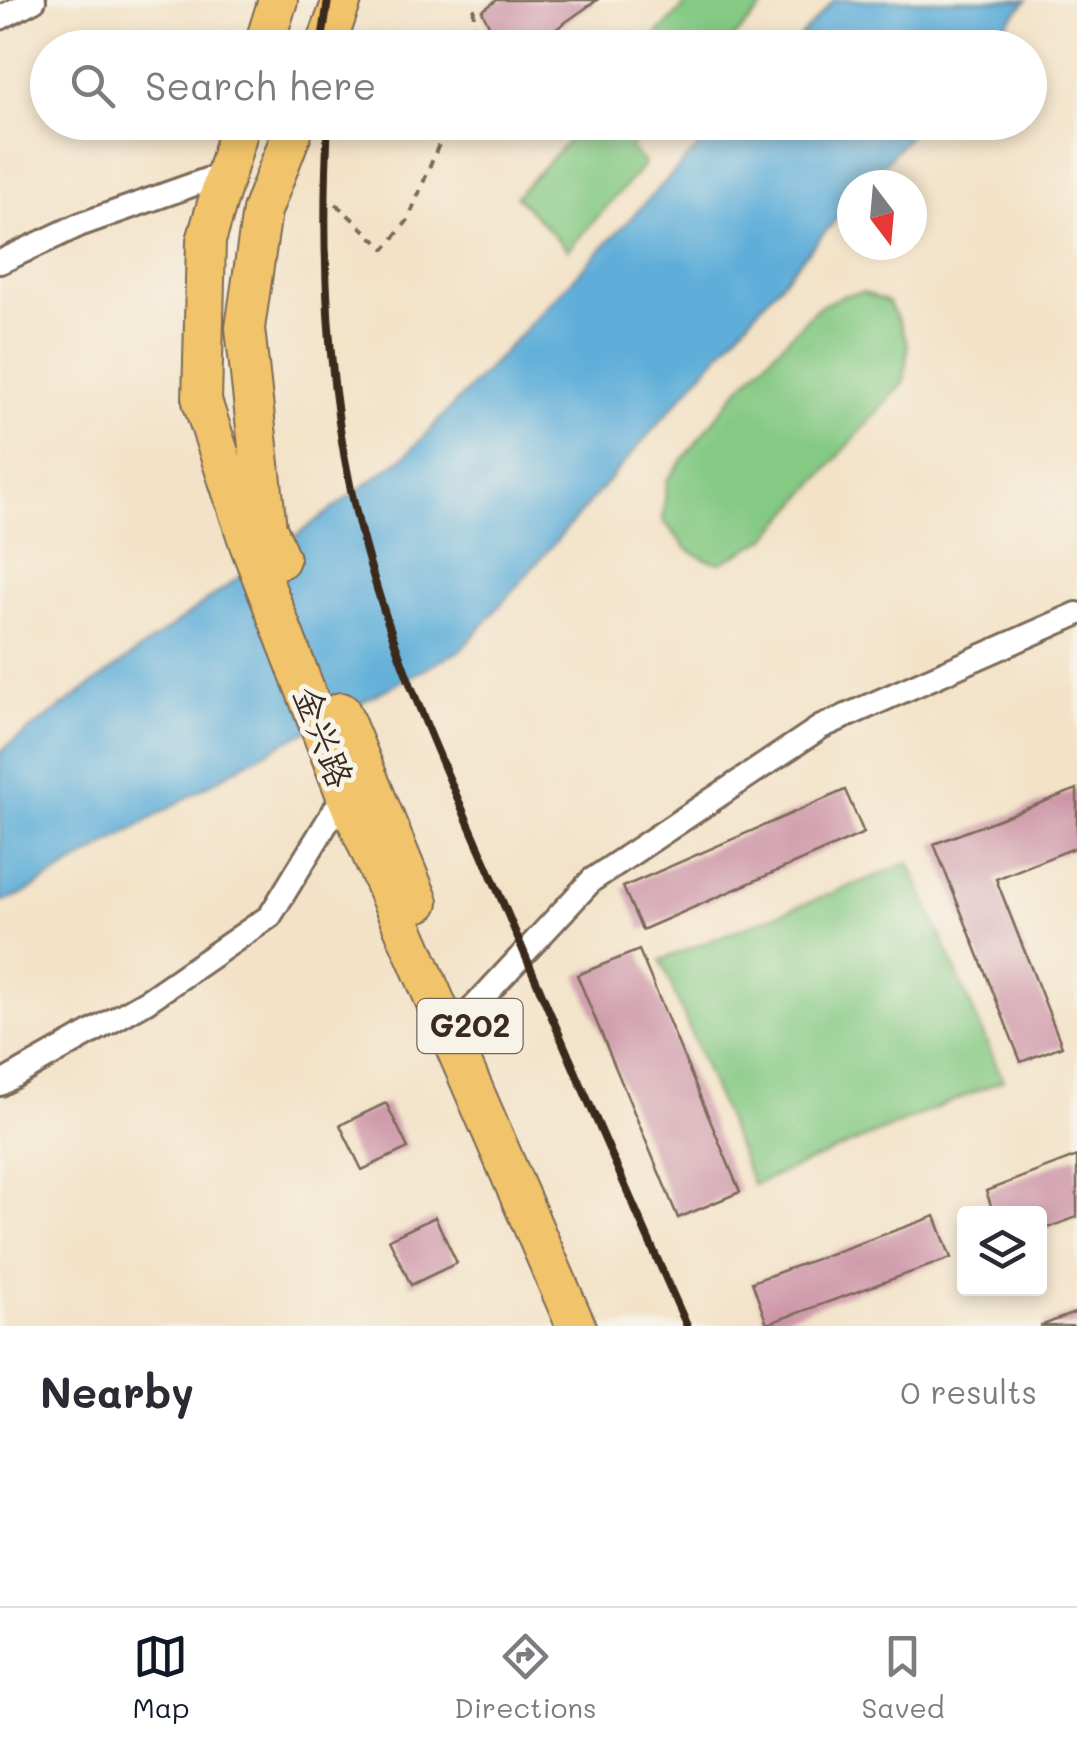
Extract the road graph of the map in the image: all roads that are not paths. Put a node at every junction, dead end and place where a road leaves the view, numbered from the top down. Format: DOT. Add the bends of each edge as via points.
graph roads {
  1 [pos="34,0"];
  2 [pos="278,0"];
  3 [pos="342,0"];
  4 [pos="0,18"];
  5 [pos="269,30"];
  6 [pos="331,30"];
  7 [pos="236,140"];
  8 [pos="289,140"];
  9 [pos="226,173"];
  10 [pos="0,262"];
  11 [pos="258,536"];
  12 [pos="1077,614"];
  13 [pos="334,729"];
  14 [pos="345,794"];
  15 [pos="448,1035"];
  16 [pos="0,1084"];
  17 [pos="576,1326"];
  18 [pos="603,1326"];
  1 -- 4 [label="street"];
  2 -- 5 [label="highway"];
  3 -- 6 [label="highway"];
  7 -- 9 [label="highway, 金兴路 / G202"];
  8 -- 11 [label="highway, 金兴路 / G202" via="262,211 246,328"];
  9 -- 10 [label="street" via="79,225"];
  9 -- 11 [label="highway, 金兴路 / G202" via="206,241 202,401"];
  11 -- 13 [label="highway, 金兴路 / G202"];
  12 -- 15 [label="street" via="821,727 592,880"];
  13 -- 14 [label="highway, 金兴路 / G202"];
  13 -- 18 [label="highway, 金兴路 / G202"];
  14 -- 15 [label="highway, 金兴路 / G202"];
  14 -- 16 [label="street" via="270,916 147,1001"];
  15 -- 17 [label="highway, 金兴路 / G202"];
}
